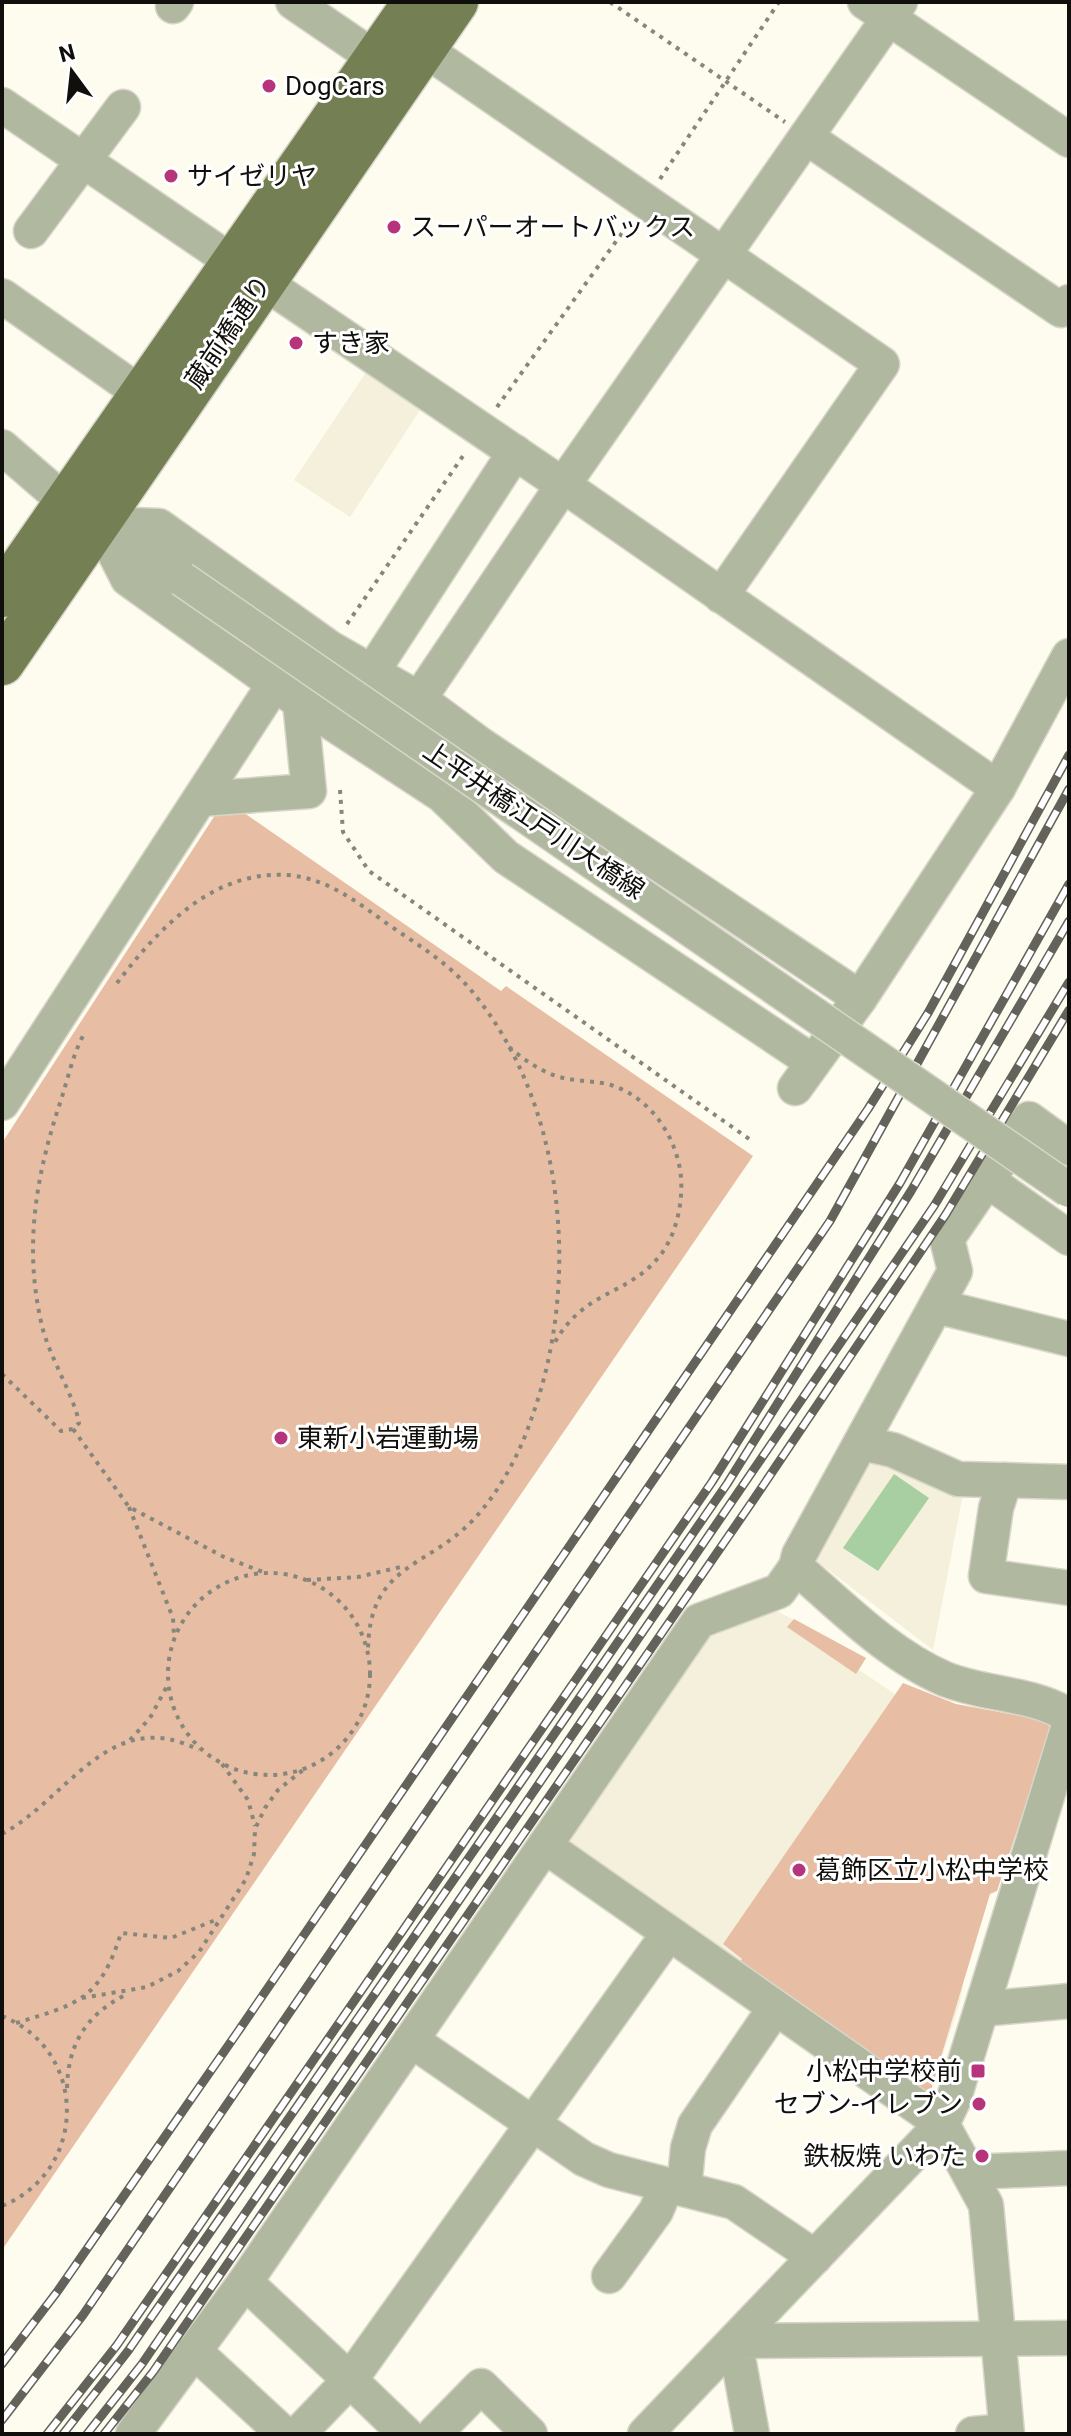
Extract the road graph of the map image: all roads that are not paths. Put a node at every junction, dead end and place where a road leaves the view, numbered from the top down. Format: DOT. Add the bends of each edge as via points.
graph roads {
  1 [pos="293,2"];
  2 [pos="415,2"];
  3 [pos="456,2"];
  4 [pos="885,7"];
  5 [pos="424,49"];
  6 [pos="375,58"];
  7 [pos="123,107"];
  8 [pos="6,116"];
  9 [pos="806,137"];
  10 [pos="1069,140"];
  11 [pos="84,161"];
  12 [pos="31,231"];
  13 [pos="723,257"];
  14 [pos="248,272"];
  15 [pos="2,296"];
  16 [pos="1069,302"];
  17 [pos="143,395"];
  18 [pos="2,447"];
  19 [pos="515,452"];
  20 [pos="563,485"];
  21 [pos="84,514"];
  22 [pos="2,595"];
  23 [pos="721,596"];
  24 [pos="1069,656"];
  25 [pos="2,663"];
  26 [pos="372,672"];
  27 [pos="288,692"];
  28 [pos="419,699"];
  29 [pos="481,745"];
  30 [pos="998,788"];
  31 [pos="442,795"];
  32 [pos="201,799"];
  33 [pos="860,998"];
  34 [pos="2,1103"];
  35 [pos="1069,1148"];
  36 [pos="987,1180"];
  37 [pos="1069,1190"];
  38 [pos="1069,1238"];
  39 [pos="936,1306"];
  40 [pos="1069,1339"];
  41 [pos="861,1443"];
  42 [pos="1005,1480"];
  43 [pos="1069,1482"];
  44 [pos="796,1567"];
  45 [pos="1069,1588"];
  46 [pos="1069,1716"];
  47 [pos="1069,1725"];
  48 [pos="545,1846"];
  49 [pos="669,1933"];
  50 [pos="1069,2001"];
  51 [pos="775,2008"];
  52 [pos="982,2009"];
  53 [pos="411,2040"];
  54 [pos="533,2123"];
  55 [pos="942,2124"];
  56 [pos="1069,2168"];
  57 [pos="970,2172"];
  58 [pos="676,2187"];
  59 [pos="815,2257"];
  60 [pos="609,2276"];
  61 [pos="245,2282"];
  62 [pos="1069,2338"];
  63 [pos="996,2339"];
  64 [pos="735,2341"];
  65 [pos="194,2351"];
  66 [pos="350,2380"];
  67 [pos="996,2433"];
  68 [pos="133,2434"];
  69 [pos="284,2434"];
  70 [pos="298,2434"];
  71 [pos="406,2434"];
  72 [pos="434,2434"];
  73 [pos="530,2434"];
  74 [pos="645,2434"];
  75 [pos="752,2434"];
  1 -- 6 [label="street"];
  2 -- 6 [label="main road, 蔵前橋通り"];
  3 -- 5 [label="main road, 蔵前橋通り"];
  4 -- 9 [label="street"];
  4 -- 10 [label="street"];
  5 -- 13 [label="street"];
  5 -- 14 [label="main road, 蔵前橋通り"];
  6 -- 14 [label="main road, 蔵前橋通り"];
  7 -- 11 [label="street"];
  8 -- 11 [label="street"];
  9 -- 13 [label="street"];
  9 -- 16 [label="street" via="1061,310"];
  11 -- 12 [label="street"];
  11 -- 14 [label="street"];
  13 -- 20 [label="street"];
  13 -- 23 [label="street" via="882,364"];
  14 -- 17 [label="main road, 蔵前橋通り"];
  14 -- 19 [label="street"];
  14 -- 21 [label="main road, 蔵前橋通り"];
  15 -- 17 [label="street"];
  17 -- 21 [label="main road, 蔵前橋通り"];
  18 -- 21 [label="street, 上平井橋江戸川大橋線"];
  19 -- 20 [label="street"];
  19 -- 26 [label="street"];
  20 -- 23 [label="street"];
  20 -- 28 [label="street"];
  21 -- 22 [label="main road, 蔵前橋通り"];
  21 -- 25 [label="main road, 蔵前橋通り"];
  21 -- 26 [label="street" via="159,526"];
  21 -- 27 [label="street" via="128,579"];
  21 -- 37 [label="street, 上平井橋江戸川大橋線, bridge"];
  23 -- 30 [label="street"];
  24 -- 30 [label="street"];
  26 -- 28 [label="street"];
  27 -- 31 [label="street"];
  27 -- 32 [label="street"];
  27 -- 32 [label="street" via="309,791"];
  28 -- 29 [label="street"];
  29 -- 31 [label="street"];
  29 -- 33 [label="street"];
  30 -- 33 [label="street"];
  31 -- 33 [label="street" via="506,857 804,1075"];
  32 -- 34 [label="street"];
  35 -- 36 [label="street" via="1029,1119"];
  36 -- 38 [label="street"];
  36 -- 39 [label="street" via="947,1239 955,1271"];
  39 -- 40 [label="street"];
  39 -- 41 [label="street"];
  41 -- 42 [label="street" via="893,1450 958,1479"];
  41 -- 44 [label="street"];
  42 -- 43 [label="street"];
  42 -- 45 [label="street" via="986,1576"];
  44 -- 46 [label="street" via="865,1626 943,1678 990,1694 1054,1706"];
  44 -- 48 [label="street" via="779,1591 699,1621"];
  47 -- 52 [label="street"];
  48 -- 49 [label="street"];
  48 -- 53 [label="street"];
  49 -- 51 [label="street"];
  49 -- 54 [label="street"];
  50 -- 52 [label="street"];
  51 -- 55 [label="street"];
  51 -- 58 [label="street" via="695,2125"];
  52 -- 55 [label="street"];
  53 -- 54 [label="street"];
  53 -- 61 [label="street"];
  54 -- 58 [label="street" via="584,2159"];
  54 -- 66 [label="street"];
  55 -- 57 [label="street"];
  55 -- 59 [label="street"];
  56 -- 57 [label="street"];
  57 -- 63 [label="street" via="986,2205"];
  58 -- 59 [label="street" via="734,2202"];
  58 -- 60 [label="street"];
  59 -- 64 [label="street"];
  61 -- 65 [label="street"];
  61 -- 66 [label="street"];
  62 -- 63 [label="street"];
  63 -- 64 [label="street"];
  63 -- 67 [label="street"];
  64 -- 74 [label="street"];
  64 -- 75 [label="street"];
  65 -- 68 [label="street"];
  65 -- 69 [label="street"];
  66 -- 70 [label="street"];
  66 -- 71 [label="street"];
  72 -- 73 [label="street" via="481,2386"];
}
